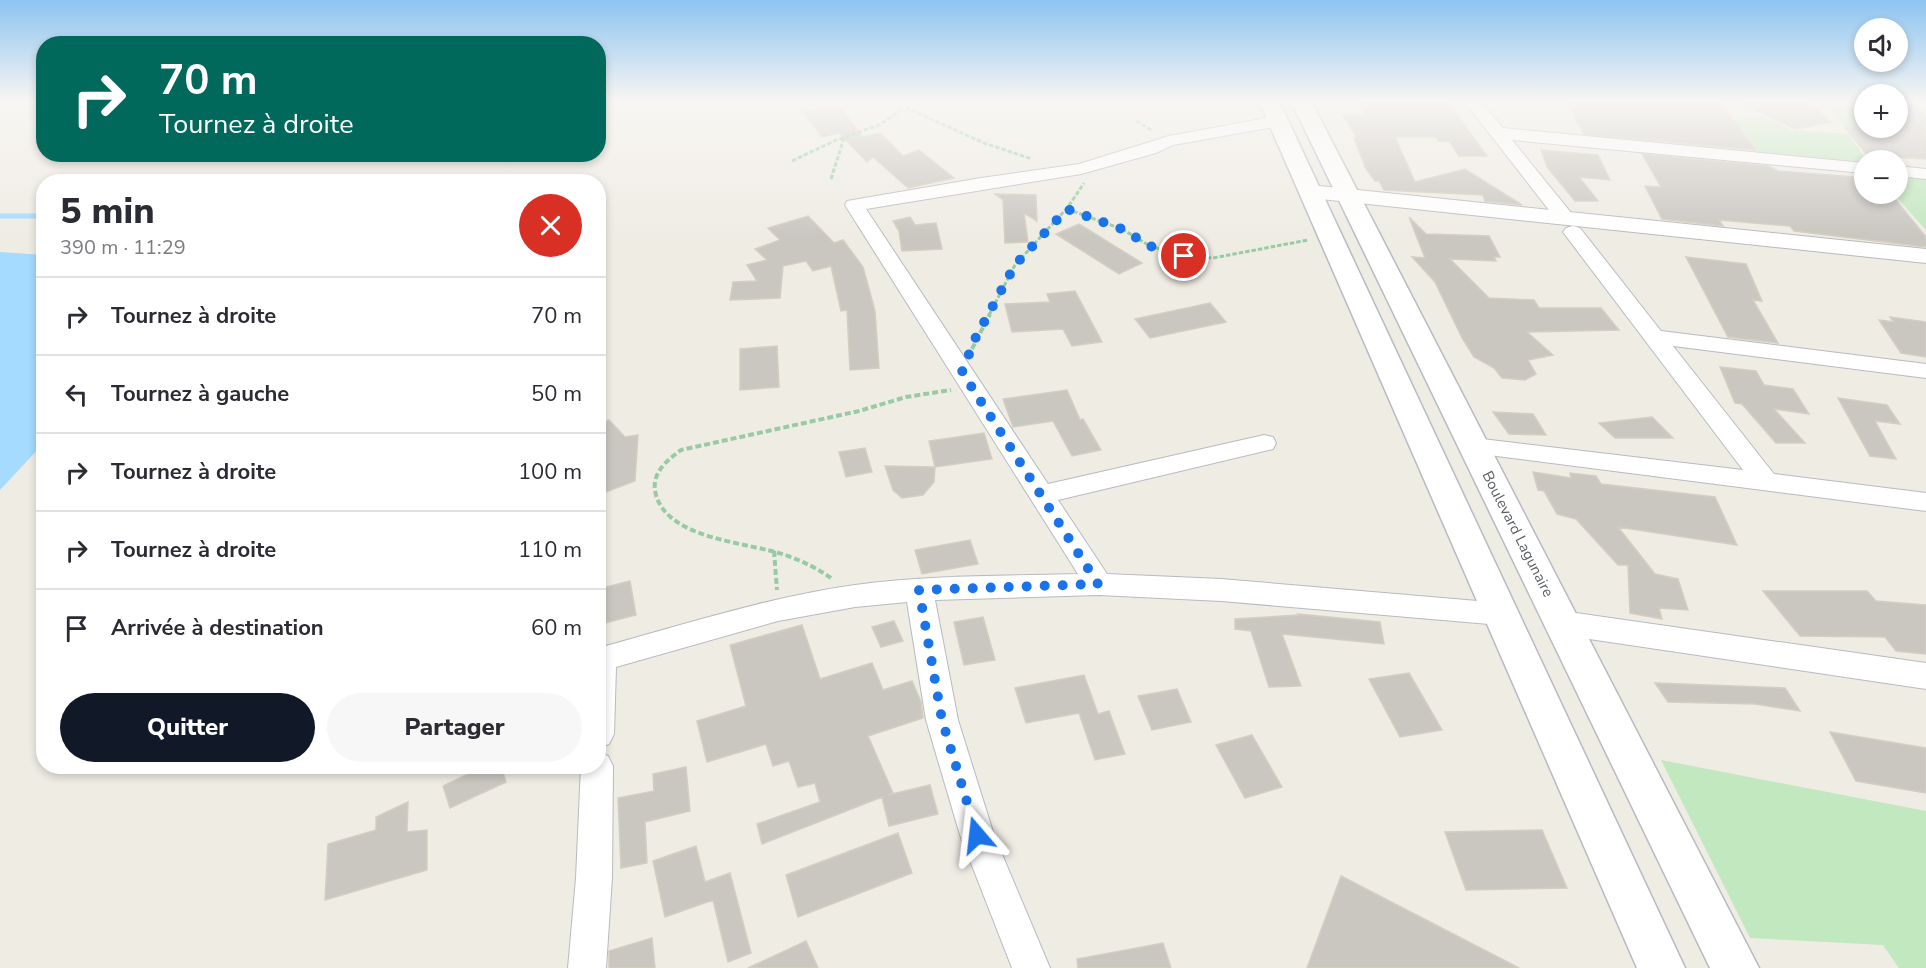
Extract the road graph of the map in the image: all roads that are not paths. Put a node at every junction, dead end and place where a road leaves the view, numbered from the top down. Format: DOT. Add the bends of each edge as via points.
graph roads {
  1 [pos="1157,146"];
  2 [pos="1297,146"];
  3 [pos="1311,146"];
  4 [pos="1507,146"];
  5 [pos="1635,146"];
  6 [pos="1854,167"];
  7 [pos="1908,172"];
  8 [pos="1926,174"];
  9 [pos="1353,204"];
  10 [pos="1319,211"];
  11 [pos="1570,226"];
  12 [pos="1926,256"];
  13 [pos="1926,267"];
  14 [pos="1655,337"];
  15 [pos="1926,371"];
  16 [pos="1264,443"];
  17 [pos="1474,446"];
  18 [pos="1766,482"];
  19 [pos="1041,495"];
  20 [pos="1926,502"];
  21 [pos="1098,584"];
  22 [pos="919,590"];
  23 [pos="1501,614"];
  24 [pos="1562,623"];
  25 [pos="606,658"];
  26 [pos="1926,676"];
  27 [pos="597,774"];
  28 [pos="587,968"];
  29 [pos="1031,968"];
  30 [pos="1661,968"];
  31 [pos="1735,968"];
  1 -- 19 [label="street" via="1081,170 854,205"];
  2 -- 10 [label="main road"];
  3 -- 9 [label="main road, Boulevard Lagunaire"];
  4 -- 11 [label="street"];
  5 -- 6 [label="street"];
  7 -- 8 [label="street"];
  9 -- 10 [label="street"];
  9 -- 11 [label="street"];
  9 -- 17 [label="main road, Boulevard Lagunaire"];
  10 -- 23 [label="main road"];
  11 -- 12 [label="street"];
  11 -- 13 [label="street"];
  11 -- 14 [label="street"];
  14 -- 15 [label="street"];
  14 -- 18 [label="street"];
  16 -- 19 [label="street"];
  17 -- 18 [label="street"];
  17 -- 24 [label="main road, Boulevard Lagunaire"];
  18 -- 20 [label="street"];
  19 -- 21 [label="street"];
  21 -- 22 [label="street"];
  21 -- 23 [label="street" via="1221,590"];
  22 -- 25 [label="street" via="855,596 778,610"];
  22 -- 29 [label="street" via="942,720 977,835"];
  23 -- 30 [label="main road"];
  24 -- 26 [label="street"];
  24 -- 31 [label="main road, Boulevard Lagunaire"];
  27 -- 28 [label="street"];
}
